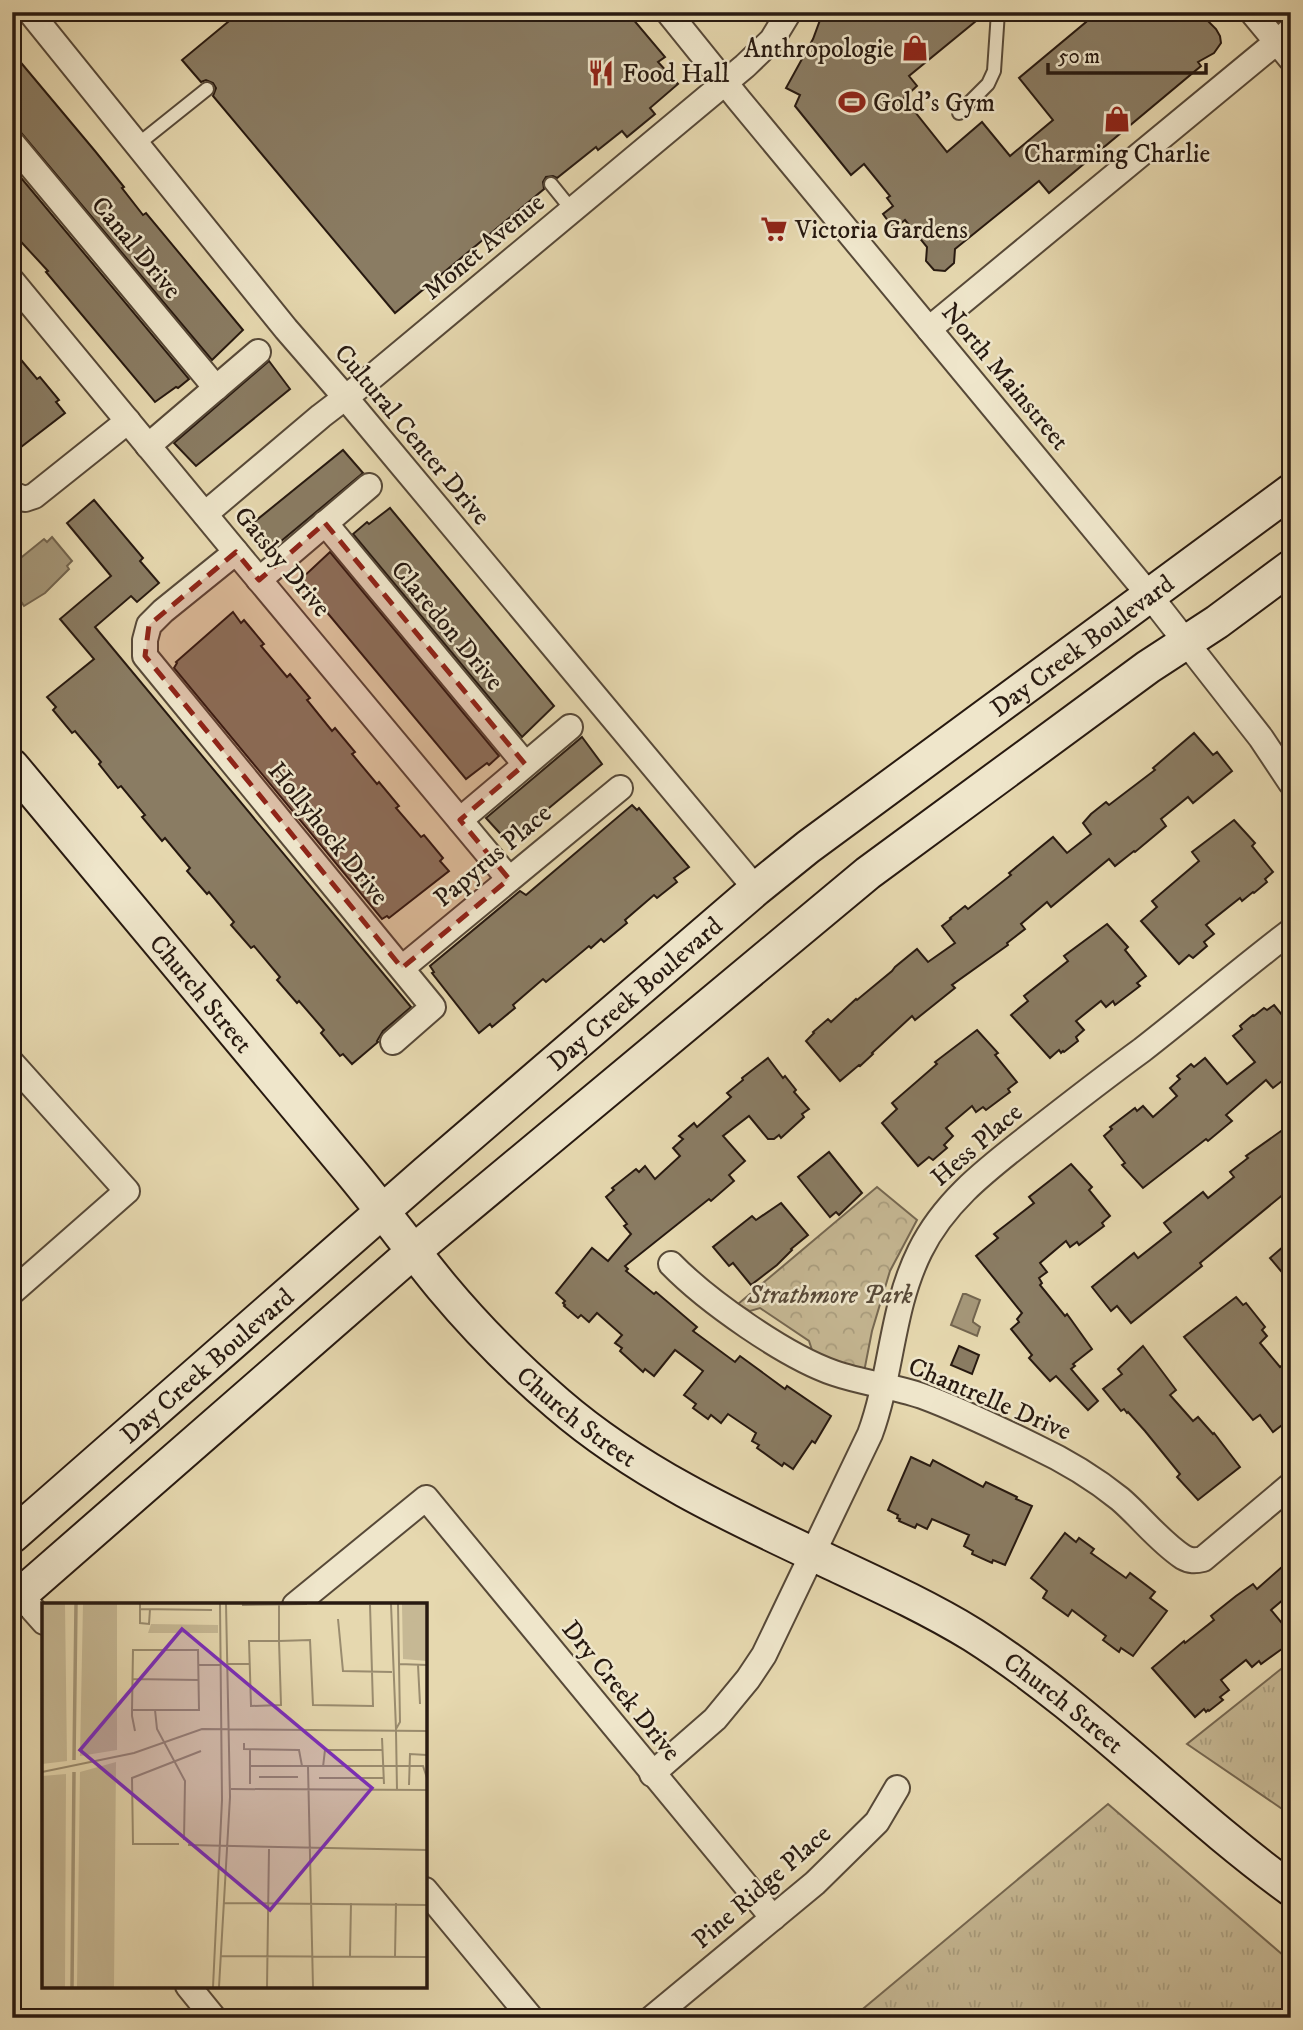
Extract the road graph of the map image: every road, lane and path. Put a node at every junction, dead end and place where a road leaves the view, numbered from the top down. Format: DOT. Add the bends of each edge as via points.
graph roads {
  1 [pos="30,12"];
  2 [pos="668,12"];
  3 [pos="789,12"];
  4 [pos="998,12"];
  5 [pos="1252,12"];
  6 [pos="1286,44"];
  7 [pos="725,83"];
  8 [pos="206,89"];
  9 [pos="959,113"];
  10 [pos="12,143"];
  11 [pos="137,145"];
  12 [pos="551,184"];
  13 [pos="572,210"];
  14 [pos="12,281"];
  15 [pos="929,329"];
  16 [pos="258,352"];
  17 [pos="216,388"];
  18 [pos="345,397"];
  19 [pos="128,421"];
  20 [pos="148,446"];
  21 [pos="369,486"];
  22 [pos="1291,491"];
  23 [pos="19,497"];
  24 [pos="205,514"];
  25 [pos="325,523"];
  26 [pos="236,552"];
  27 [pos="1291,567"];
  28 [pos="259,580"];
  29 [pos="1150,596"];
  30 [pos="1186,642"];
  31 [pos="570,727"];
  32 [pos="525,764"];
  33 [pos="12,766"];
  34 [pos="1291,783"];
  35 [pos="620,788"];
  36 [pos="460,820"];
  37 [pos="509,878"];
  38 [pos="756,889"];
  39 [pos="1291,931"];
  40 [pos="402,968"];
  41 [pos="393,1042"];
  42 [pos="12,1063"];
  43 [pos="383,1212"];
  44 [pos="414,1251"];
  45 [pos="671,1264"];
  46 [pos="12,1292"];
  47 [pos="885,1385"];
  48 [pos="1291,1485"];
  49 [pos="12,1536"];
  50 [pos="812,1553"];
  51 [pos="16,1599"];
  52 [pos="297,1603"];
  53 [pos="42,1620"];
  54 [pos="652,1773"];
  55 [pos="897,1788"];
  56 [pos="1291,1889"];
  57 [pos="427,1891"];
  58 [pos="773,1919"];
  59 [pos="190,1988"];
  60 [pos="214,2018"];
  61 [pos="531,2018"];
  62 [pos="652,2018"];
  1 -- 11 [label="street, Cultural Center Drive"];
  2 -- 7 [label="street, North Mainstreet"];
  3 -- 7 [label="street, Monet Avenue" via="772,40"];
  4 -- 9 [label="lane" via="994,71 988,84"];
  5 -- 6 [label="street"];
  6 -- 15 [label="street"];
  7 -- 13 [label="street, Monet Avenue"];
  7 -- 15 [label="street, North Mainstreet"];
  8 -- 11 [label="lane"];
  10 -- 17 [label="street, Canal Drive"];
  11 -- 18 [label="street, Cultural Center Drive"];
  12 -- 13 [label="lane"];
  13 -- 18 [label="street, Monet Avenue"];
  14 -- 19 [label="street, Gatsby Drive"];
  15 -- 29 [label="street, North Mainstreet"];
  16 -- 17 [label="street"];
  17 -- 20 [label="street"];
  18 -- 24 [label="street, Monet Avenue"];
  18 -- 38 [label="street, Cultural Center Drive"];
  19 -- 20 [label="street, Gatsby Drive"];
  19 -- 23 [label="street" via="45,488"];
  20 -- 24 [label="street, Gatsby Drive"];
  21 -- 25 [label="street"];
  22 -- 29 [label="main road, Day Creek Boulevard"];
  24 -- 26 [label="street, Gatsby Drive"];
  25 -- 28 [label="street"];
  25 -- 32 [label="street, Claredon Drive"];
  26 -- 28 [label="street, Gatsby Drive"];
  26 -- 40 [label="street, Hollyhock Drive" via="149,625 145,656"];
  27 -- 30 [label="main road, Day Creek Boulevard"];
  28 -- 36 [label="street, Gatsby Drive"];
  29 -- 30 [label="street, North Mainstreet"];
  29 -- 38 [label="main road, Day Creek Boulevard"];
  30 -- 34 [label="street, North Mainstreet"];
  30 -- 44 [label="main road, Day Creek Boulevard" via="868,873"];
  31 -- 32 [label="street"];
  32 -- 36 [label="street"];
  33 -- 43 [label="main road, Church Street"];
  35 -- 37 [label="street, Papyrus Place"];
  36 -- 37 [label="street, Gatsby Drive"];
  37 -- 40 [label="street, Papyrus Place"];
  38 -- 43 [label="main road, Day Creek Boulevard"];
  39 -- 47 [label="street, Hess Place" via="951,1202 925,1241 905,1286"];
  40 -- 41 [label="street, Hollyhock Drive" via="433,1007"];
  42 -- 46 [label="street" via="127,1191"];
  43 -- 44 [label="main road, Church Street"];
  43 -- 49 [label="main road, Day Creek Boulevard"];
  44 -- 50 [label="main road, Church Street" via="445,1291 527,1377 589,1429 696,1496"];
  44 -- 51 [label="main road, Day Creek Boulevard"];
  45 -- 47 [label="street, Chantrelle Drive" via="709,1297 803,1359 849,1378"];
  47 -- 48 [label="street, Chantrelle Drive" via="951,1408 1068,1463 1120,1499 1180,1555 1193,1561 1203,1559"];
  47 -- 50 [label="street, Hess Place" via="870,1434"];
  50 -- 54 [label="street, Hess Place" via="748,1679 715,1719"];
  50 -- 56 [label="main road, Church Street" via="969,1633 1034,1676"];
  51 -- 53 [label="street"];
  52 -- 54 [label="street, Dry Creek Drive" via="426,1498"];
  54 -- 58 [label="street, Dry Creek Drive"];
  55 -- 58 [label="street, Pine Ridge Place" via="877,1822"];
  57 -- 61 [label="street"];
  58 -- 62 [label="street, Pine Ridge Place"];
  59 -- 60 [label="street"];
}
